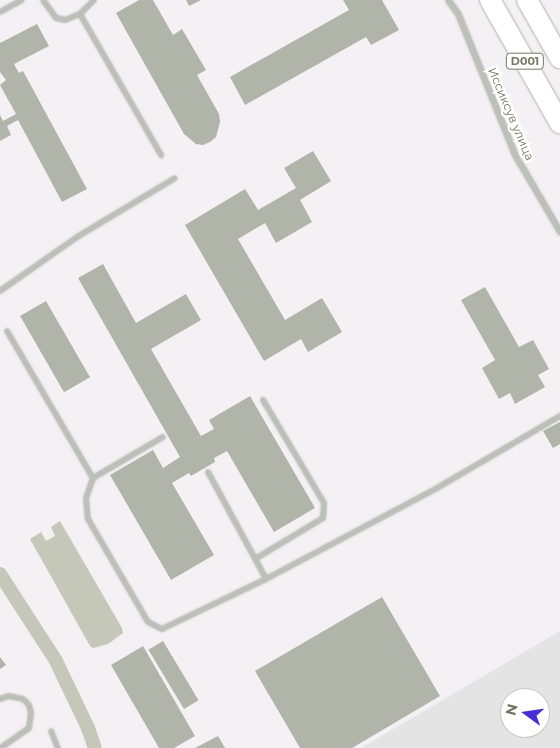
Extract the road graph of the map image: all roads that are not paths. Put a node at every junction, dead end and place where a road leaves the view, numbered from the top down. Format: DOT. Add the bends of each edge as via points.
graph roads {
  1 [pos="22,0"];
  2 [pos="43,0"];
  3 [pos="94,0"];
  4 [pos="448,0"];
  5 [pos="490,0"];
  6 [pos="527,0"];
  7 [pos="0,12"];
  8 [pos="80,14"];
  9 [pos="560,58"];
  10 [pos="560,123"];
  11 [pos="161,155"];
  12 [pos="175,178"];
  13 [pos="560,232"];
  14 [pos="0,291"];
  15 [pos="7,331"];
  16 [pos="263,400"];
  17 [pos="560,416"];
  18 [pos="163,437"];
  19 [pos="208,472"];
  20 [pos="93,478"];
  21 [pos="255,559"];
  22 [pos="266,579"];
  23 [pos="0,699"];
  24 [pos="51,731"];
  25 [pos="0,748"];
  26 [pos="58,748"];
  1 -- 7 [label="lane"];
  2 -- 8 [label="lane" via="56,18 65,20"];
  3 -- 8 [label="lane"];
  4 -- 13 [label="street, Иссиксув улица" via="458,14 515,155"];
  5 -- 10 [label="highway, D001"];
  6 -- 9 [label="highway, D001"];
  8 -- 11 [label="lane"];
  12 -- 14 [label="lane" via="77,237"];
  15 -- 20 [label="lane"];
  16 -- 21 [label="lane" via="324,503 323,518"];
  17 -- 22 [label="lane" via="437,488"];
  18 -- 20 [label="lane"];
  19 -- 21 [label="lane"];
  20 -- 22 [label="lane" via="86,498 88,519 148,622 162,629"];
  21 -- 22 [label="lane"];
  23 -- 25 [label="lane" via="9,696 23,700 31,713 29,728"];
  24 -- 26 [label="lane"];
}
